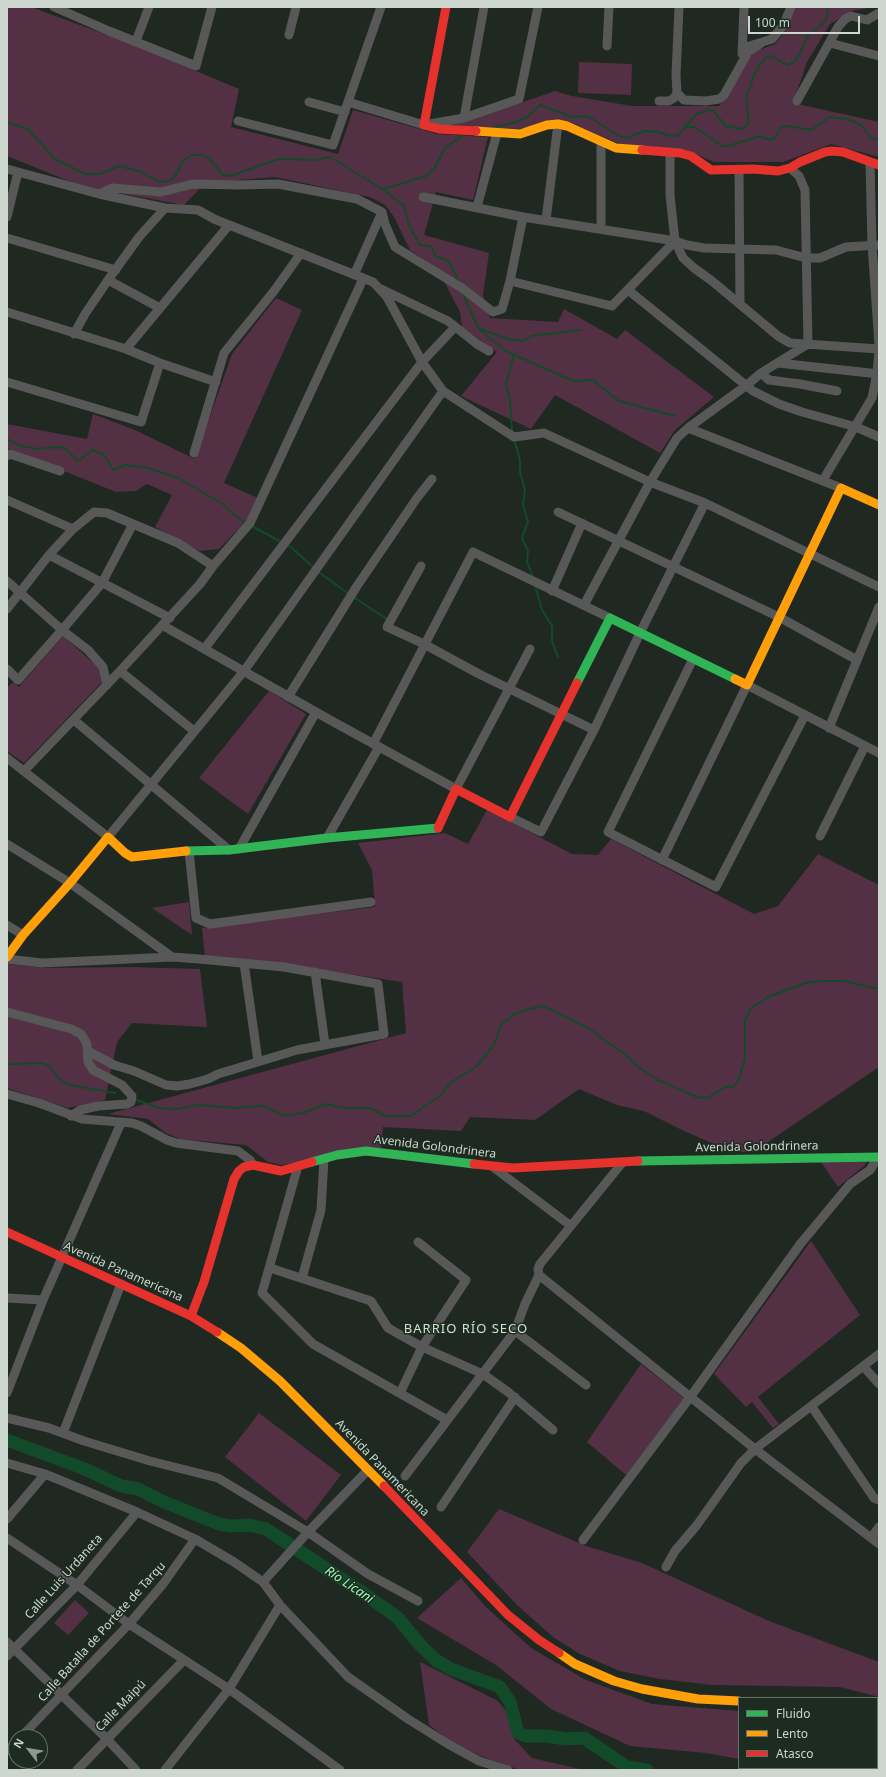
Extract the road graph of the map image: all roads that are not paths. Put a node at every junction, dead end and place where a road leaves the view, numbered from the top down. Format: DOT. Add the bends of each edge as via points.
graph roads {
  1 [pos="54,7"];
  2 [pos="149,7"];
  3 [pos="212,7"];
  4 [pos="296,7"];
  5 [pos="381,7"];
  6 [pos="446,7"];
  7 [pos="484,7"];
  8 [pos="538,7"];
  9 [pos="609,7"];
  10 [pos="679,7"];
  11 [pos="744,7"];
  12 [pos="790,7"];
  13 [pos="879,13"];
  14 [pos="289,35"];
  15 [pos="136,41"];
  16 [pos="830,43"];
  17 [pos="760,44"];
  18 [pos="607,46"];
  19 [pos="742,48"];
  20 [pos="879,56"];
  21 [pos="742,61"];
  22 [pos="677,93"];
  23 [pos="659,101"];
  24 [pos="798,101"];
  25 [pos="309,102"];
  26 [pos="348,102"];
  27 [pos="345,112"];
  28 [pos="464,118"];
  29 [pos="238,122"];
  30 [pos="558,124"];
  31 [pos="424,125"];
  32 [pos="497,133"];
  33 [pos="601,142"];
  34 [pos="670,152"];
  35 [pos="800,162"];
  36 [pos="870,162"];
  37 [pos="879,165"];
  38 [pos="7,168"];
  39 [pos="790,168"];
  40 [pos="739,170"];
  41 [pos="18,172"];
  42 [pos="805,190"];
  43 [pos="100,194"];
  44 [pos="423,197"];
  45 [pos="477,207"];
  46 [pos="164,208"];
  47 [pos="382,212"];
  48 [pos="7,217"];
  49 [pos="523,217"];
  50 [pos="546,220"];
  51 [pos="229,225"];
  52 [pos="601,229"];
  53 [pos="7,238"];
  54 [pos="675,241"];
  55 [pos="876,245"];
  56 [pos="739,249"];
  57 [pos="301,253"];
  58 [pos="806,258"];
  59 [pos="116,270"];
  60 [pos="354,275"];
  61 [pos="363,279"];
  62 [pos="108,280"];
  63 [pos="510,281"];
  64 [pos="380,289"];
  65 [pos="628,290"];
  66 [pos="740,304"];
  67 [pos="160,308"];
  68 [pos="7,312"];
  69 [pos="455,327"];
  70 [pos="74,334"];
  71 [pos="808,344"];
  72 [pos="879,345"];
  73 [pos="126,349"];
  74 [pos="879,350"];
  75 [pos="489,351"];
  76 [pos="422,362"];
  77 [pos="160,363"];
  78 [pos="778,363"];
  79 [pos="761,373"];
  80 [pos="878,373"];
  81 [pos="7,382"];
  82 [pos="216,382"];
  83 [pos="747,385"];
  84 [pos="837,390"];
  85 [pos="443,391"];
  86 [pos="856,427"];
  87 [pos="688,428"];
  88 [pos="879,437"];
  89 [pos="194,453"];
  90 [pos="7,456"];
  91 [pos="60,471"];
  92 [pos="432,479"];
  93 [pos="823,480"];
  94 [pos="650,482"];
  95 [pos="841,488"];
  96 [pos="7,500"];
  97 [pos="705,503"];
  98 [pos="879,505"];
  99 [pos="558,512"];
  100 [pos="582,523"];
  101 [pos="133,524"];
  102 [pos="73,529"];
  103 [pos="619,540"];
  104 [pos="810,553"];
  105 [pos="49,555"];
  106 [pos="213,566"];
  107 [pos="420,566"];
  108 [pos="673,566"];
  109 [pos="7,581"];
  110 [pos="102,583"];
  111 [pos="879,587"];
  112 [pos="552,591"];
  113 [pos="21,593"];
  114 [pos="584,605"];
  115 [pos="879,607"];
  116 [pos="7,609"];
  117 [pos="779,617"];
  118 [pos="170,618"];
  119 [pos="610,618"];
  120 [pos="162,625"];
  121 [pos="62,630"];
  122 [pos="640,633"];
  123 [pos="424,644"];
  124 [pos="205,648"];
  125 [pos="530,649"];
  126 [pos="693,659"];
  127 [pos="857,660"];
  128 [pos="120,670"];
  129 [pos="244,671"];
  130 [pos="9,675"];
  131 [pos="107,685"];
  132 [pos="747,685"];
  133 [pos="509,688"];
  134 [pos="288,697"];
  135 [pos="316,712"];
  136 [pos="562,714"];
  137 [pos="805,715"];
  138 [pos="74,720"];
  139 [pos="829,728"];
  140 [pos="594,730"];
  141 [pos="194,731"];
  142 [pos="376,746"];
  143 [pos="865,746"];
  144 [pos="879,753"];
  145 [pos="7,758"];
  146 [pos="25,770"];
  147 [pos="151,785"];
  148 [pos="456,789"];
  149 [pos="510,816"];
  150 [pos="820,836"];
  151 [pos="108,837"];
  152 [pos="327,838"];
  153 [pos="7,844"];
  154 [pos="239,848"];
  155 [pos="229,850"];
  156 [pos="189,851"];
  157 [pos="662,860"];
  158 [pos="70,883"];
  159 [pos="371,902"];
  160 [pos="7,925"];
  161 [pos="23,935"];
  162 [pos="172,957"];
  163 [pos="7,958"];
  164 [pos="244,963"];
  165 [pos="315,972"];
  166 [pos="7,1012"];
  167 [pos="325,1044"];
  168 [pos="88,1052"];
  169 [pos="258,1061"];
  170 [pos="7,1094"];
  171 [pos="71,1116"];
  172 [pos="122,1123"];
  173 [pos="876,1158"];
  174 [pos="324,1159"];
  175 [pos="622,1163"];
  176 [pos="253,1165"];
  177 [pos="298,1166"];
  178 [pos="493,1167"];
  179 [pos="571,1226"];
  180 [pos="7,1232"];
  181 [pos="418,1242"];
  182 [pos="61,1258"];
  183 [pos="270,1268"];
  184 [pos="539,1275"];
  185 [pos="302,1278"];
  186 [pos="121,1284"];
  187 [pos="7,1298"];
  188 [pos="43,1300"];
  189 [pos="191,1316"];
  190 [pos="515,1331"];
  191 [pos="422,1347"];
  192 [pos="879,1354"];
  193 [pos="864,1367"];
  194 [pos="483,1374"];
  195 [pos="879,1384"];
  196 [pos="586,1385"];
  197 [pos="7,1393"];
  198 [pos="400,1393"];
  199 [pos="691,1396"];
  200 [pos="515,1397"];
  201 [pos="812,1407"];
  202 [pos="7,1418"];
  203 [pos="447,1420"];
  204 [pos="553,1430"];
  205 [pos="63,1433"];
  206 [pos="755,1449"];
  207 [pos="7,1463"];
  208 [pos="368,1470"];
  209 [pos="45,1474"];
  210 [pos="405,1476"];
  211 [pos="879,1500"];
  212 [pos="441,1507"];
  213 [pos="137,1512"];
  214 [pos="7,1520"];
  215 [pos="879,1527"];
  216 [pos="308,1532"];
  217 [pos="7,1538"];
  218 [pos="871,1538"];
  219 [pos="195,1539"];
  220 [pos="583,1540"];
  221 [pos="879,1544"];
  222 [pos="666,1566"];
  223 [pos="263,1582"];
  224 [pos="77,1584"];
  225 [pos="418,1601"];
  226 [pos="280,1605"];
  227 [pos="128,1624"];
  228 [pos="10,1646"];
  229 [pos="7,1656"];
  230 [pos="184,1660"];
  231 [pos="229,1689"];
  232 [pos="62,1696"];
  233 [pos="738,1701"];
  234 [pos="29,1729"];
  235 [pos="107,1739"];
  236 [pos="77,1770"];
  237 [pos="136,1770"];
  238 [pos="165,1770"];
  239 [pos="340,1770"];
  240 [pos="508,1770"];
  1 -- 15 [label="street"];
  2 -- 15 [label="street"];
  3 -- 15 [label="street" via="196,66"];
  4 -- 14 [label="street"];
  5 -- 26 [label="street"];
  6 -- 31 [label="street"];
  7 -- 28 [label="street"];
  8 -- 28 [label="street" via="519,99"];
  9 -- 18 [label="street"];
  10 -- 22 [label="street"];
  11 -- 19 [label="street"];
  12 -- 17 [label="street" via="777,35"];
  13 -- 16 [label="street" via="867,20 851,16 845,19"];
  16 -- 20 [label="street"];
  16 -- 24 [label="street"];
  17 -- 19 [label="street"];
  17 -- 21 [label="street" via="748,52"];
  19 -- 21 [label="street"];
  21 -- 22 [label="street" via="724,95 719,99 684,100"];
  22 -- 23 [label="street" via="669,101"];
  25 -- 27 [label="street"];
  26 -- 27 [label="street"];
  26 -- 31 [label="street"];
  27 -- 29 [label="street" via="333,144"];
  28 -- 31 [label="street"];
  30 -- 32 [label="street" via="520,134"];
  30 -- 33 [label="street"];
  30 -- 50 [label="street"];
  31 -- 32 [label="street" via="438,129"];
  32 -- 45 [label="street"];
  33 -- 34 [label="street" via="616,148"];
  33 -- 52 [label="street"];
  34 -- 40 [label="street" via="691,156 711,170"];
  34 -- 54 [label="street" via="670,195"];
  35 -- 36 [label="street" via="832,151 843,152"];
  35 -- 39 [label="street"];
  35 -- 42 [label="street"];
  36 -- 37 [label="street"];
  36 -- 55 [label="street"];
  38 -- 41 [label="street"];
  39 -- 40 [label="street" via="778,171"];
  39 -- 42 [label="street" via="799,176"];
  40 -- 56 [label="street"];
  41 -- 43 [label="street"];
  41 -- 48 [label="street"];
  42 -- 58 [label="street"];
  43 -- 46 [label="street"];
  43 -- 47 [label="street" via="112,188 161,192 193,184 278,184 357,199"];
  44 -- 45 [label="street"];
  45 -- 49 [label="street"];
  46 -- 51 [label="street" via="198,210 214,220"];
  46 -- 59 [label="street" via="139,237"];
  47 -- 60 [label="street"];
  47 -- 63 [label="street" via="395,247 462,288 493,312 502,309"];
  49 -- 50 [label="street"];
  49 -- 63 [label="street"];
  50 -- 52 [label="street"];
  51 -- 57 [label="street"];
  51 -- 67 [label="street"];
  52 -- 54 [label="street"];
  53 -- 59 [label="street"];
  54 -- 56 [label="street" via="704,248"];
  54 -- 65 [label="street"];
  54 -- 66 [label="street" via="683,258"];
  55 -- 58 [label="street" via="846,247 820,258"];
  55 -- 72 [label="street"];
  56 -- 58 [label="street" via="776,250"];
  56 -- 66 [label="street"];
  57 -- 60 [label="street"];
  57 -- 82 [label="street" via="224,353"];
  58 -- 71 [label="street"];
  59 -- 62 [label="street"];
  60 -- 61 [label="street"];
  61 -- 64 [label="street" via="373,282"];
  61 -- 106 [label="street" via="250,523"];
  62 -- 67 [label="street"];
  62 -- 70 [label="street"];
  63 -- 65 [label="street" via="612,306"];
  64 -- 69 [label="street" via="448,321"];
  64 -- 76 [label="street" via="387,297"];
  65 -- 83 [label="street"];
  66 -- 71 [label="street" via="778,336 790,343"];
  67 -- 73 [label="street"];
  68 -- 70 [label="street"];
  69 -- 75 [label="street"];
  69 -- 76 [label="street"];
  70 -- 73 [label="street"];
  71 -- 74 [label="street"];
  71 -- 78 [label="street"];
  73 -- 77 [label="street"];
  74 -- 80 [label="street"];
  76 -- 85 [label="street"];
  76 -- 124 [label="street"];
  77 -- 81 [label="street" via="141,422"];
  77 -- 82 [label="street"];
  78 -- 79 [label="street"];
  78 -- 80 [label="street"];
  79 -- 83 [label="street"];
  79 -- 84 [label="street" via="769,380"];
  80 -- 86 [label="street" via="872,398"];
  82 -- 89 [label="street"];
  83 -- 86 [label="street" via="753,391 779,404"];
  83 -- 87 [label="street"];
  85 -- 94 [label="street" via="514,436 544,434"];
  85 -- 129 [label="street"];
  86 -- 88 [label="street"];
  86 -- 93 [label="street"];
  87 -- 93 [label="street"];
  87 -- 94 [label="street" via="677,438"];
  90 -- 91 [label="street" via="10,454"];
  92 -- 134 [label="street" via="362,580"];
  93 -- 95 [label="street"];
  94 -- 97 [label="street"];
  94 -- 103 [label="street"];
  95 -- 98 [label="street"];
  95 -- 104 [label="street"];
  96 -- 102 [label="street"];
  97 -- 104 [label="street"];
  97 -- 108 [label="street"];
  99 -- 100 [label="street"];
  100 -- 103 [label="street"];
  100 -- 112 [label="street"];
  101 -- 102 [label="street" via="101,511 94,512"];
  101 -- 106 [label="street" via="178,543"];
  101 -- 110 [label="street"];
  102 -- 105 [label="street"];
  103 -- 108 [label="street"];
  103 -- 114 [label="street"];
  104 -- 111 [label="street"];
  104 -- 117 [label="street"];
  105 -- 110 [label="street"];
  105 -- 113 [label="street"];
  106 -- 118 [label="street"];
  107 -- 123 [label="street" via="387,627"];
  108 -- 117 [label="street"];
  108 -- 122 [label="street"];
  109 -- 113 [label="street"];
  110 -- 118 [label="street"];
  110 -- 121 [label="street"];
  112 -- 114 [label="street"];
  112 -- 123 [label="street" via="473,552"];
  113 -- 116 [label="street"];
  113 -- 121 [label="street"];
  114 -- 119 [label="street"];
  115 -- 127 [label="street"];
  117 -- 127 [label="street"];
  117 -- 132 [label="street"];
  118 -- 120 [label="street"];
  119 -- 122 [label="street"];
  119 -- 136 [label="street"];
  120 -- 124 [label="street"];
  120 -- 128 [label="street"];
  121 -- 130 [label="street" via="18,680"];
  121 -- 131 [label="street" via="88,650 104,667"];
  122 -- 126 [label="street"];
  122 -- 140 [label="street"];
  123 -- 133 [label="street"];
  123 -- 142 [label="street"];
  124 -- 129 [label="street"];
  125 -- 133 [label="street"];
  126 -- 132 [label="street"];
  126 -- 157 [label="street" via="608,832"];
  127 -- 139 [label="street"];
  128 -- 131 [label="street"];
  128 -- 141 [label="street"];
  129 -- 134 [label="street"];
  129 -- 141 [label="street"];
  131 -- 138 [label="street"];
  132 -- 137 [label="street"];
  132 -- 157 [label="street"];
  133 -- 136 [label="street"];
  133 -- 148 [label="street"];
  134 -- 135 [label="street"];
  135 -- 142 [label="street"];
  135 -- 154 [label="street"];
  136 -- 140 [label="street"];
  136 -- 149 [label="street"];
  137 -- 139 [label="street"];
  137 -- 157 [label="street" via="716,887"];
  138 -- 146 [label="street"];
  138 -- 147 [label="street"];
  139 -- 143 [label="street"];
  140 -- 149 [label="street" via="541,832"];
  141 -- 147 [label="street"];
  142 -- 148 [label="street"];
  142 -- 152 [label="street"];
  143 -- 144 [label="street"];
  143 -- 150 [label="street"];
  145 -- 146 [label="street"];
  146 -- 151 [label="street"];
  147 -- 151 [label="street"];
  147 -- 155 [label="street"];
  148 -- 149 [label="street"];
  148 -- 152 [label="street" via="438,828"];
  151 -- 156 [label="street" via="132,857"];
  151 -- 158 [label="street"];
  152 -- 154 [label="street"];
  153 -- 158 [label="street"];
  154 -- 155 [label="street"];
  155 -- 156 [label="street"];
  156 -- 159 [label="street" via="196,918 210,924"];
  158 -- 161 [label="street"];
  158 -- 162 [label="street"];
  160 -- 161 [label="street"];
  161 -- 163 [label="street"];
  162 -- 163 [label="street" via="42,963"];
  162 -- 164 [label="street"];
  164 -- 165 [label="street"];
  164 -- 169 [label="street"];
  165 -- 167 [label="street"];
  165 -- 167 [label="street" via="378,984 384,1034"];
  166 -- 168 [label="street" via="76,1031 84,1039"];
  167 -- 169 [label="street"];
  168 -- 169 [label="street" via="166,1085 177,1086 208,1079"];
  168 -- 171 [label="street" via="88,1062 93,1070 122,1085 132,1096 131,1102 80,1110"];
  170 -- 171 [label="street"];
  171 -- 172 [label="street"];
  172 -- 176 [label="street" via="141,1126 176,1143 238,1151"];
  172 -- 182 [label="street"];
  173 -- 175 [label="street, Avenida Golondrinera" via="751,1158"];
  173 -- 199 [label="street" via="870,1170 850,1184 801,1243"];
  174 -- 177 [label="street, Avenida Golondrinera"];
  174 -- 178 [label="street, Avenida Golondrinera" via="354,1152 382,1151 440,1162"];
  174 -- 185 [label="street" via="321,1210"];
  175 -- 178 [label="street, Avenida Golondrinera"];
  175 -- 179 [label="street"];
  176 -- 177 [label="street, Avenida Golondrinera" via="281,1171"];
  176 -- 189 [label="street" via="244,1166 234,1179 204,1282"];
  177 -- 183 [label="street"];
  178 -- 179 [label="street"];
  179 -- 184 [label="street" via="540,1264"];
  180 -- 182 [label="street, Avenida Panamericana"];
  181 -- 191 [label="street" via="466,1280"];
  182 -- 186 [label="street, Avenida Panamericana"];
  182 -- 188 [label="street"];
  183 -- 185 [label="street"];
  183 -- 198 [label="street" via="262,1293 313,1344"];
  184 -- 190 [label="street"];
  184 -- 199 [label="street"];
  185 -- 191 [label="street" via="371,1301 388,1328"];
  186 -- 189 [label="street, Avenida Panamericana"];
  186 -- 205 [label="street"];
  187 -- 188 [label="street"];
  188 -- 197 [label="street"];
  189 -- 208 [label="street, Avenida Panamericana" via="241,1348 268,1370"];
  190 -- 194 [label="street"];
  190 -- 196 [label="street"];
  191 -- 194 [label="street"];
  191 -- 198 [label="street"];
  192 -- 193 [label="street"];
  193 -- 195 [label="street"];
  193 -- 201 [label="street"];
  194 -- 200 [label="street"];
  194 -- 203 [label="street"];
  198 -- 203 [label="street"];
  199 -- 206 [label="street"];
  199 -- 220 [label="street"];
  200 -- 204 [label="street"];
  200 -- 212 [label="street"];
  201 -- 206 [label="street"];
  201 -- 211 [label="street" via="874,1498"];
  202 -- 205 [label="street"];
  203 -- 210 [label="street"];
  205 -- 216 [label="street" via="150,1461 218,1478"];
  206 -- 218 [label="street"];
  206 -- 222 [label="street" via="741,1463"];
  207 -- 209 [label="street"];
  208 -- 216 [label="street"];
  208 -- 233 [label="street, Avenida Panamericana" via="508,1615 574,1664 614,1681 642,1689 698,1699"];
  209 -- 213 [label="street"];
  209 -- 214 [label="street"];
  213 -- 219 [label="street"];
  213 -- 224 [label="street, Calle Luis Urdaneta"];
  215 -- 218 [label="street"];
  216 -- 223 [label="street"];
  216 -- 225 [label="street" via="368,1574"];
  217 -- 224 [label="street"];
  218 -- 221 [label="street"];
  219 -- 223 [label="street"];
  219 -- 227 [label="street, Calle Batalla de Portete de Tarqu" via="163,1584"];
  223 -- 226 [label="street"];
  224 -- 227 [label="street"];
  224 -- 228 [label="street, Calle Luis Urdaneta"];
  226 -- 231 [label="street"];
  226 -- 240 [label="street" via="348,1677 448,1744 479,1761"];
  227 -- 230 [label="street"];
  227 -- 232 [label="street, Calle Batalla de Portete de Tarqu"];
  228 -- 229 [label="street, Calle Luis Urdaneta"];
  228 -- 232 [label="street"];
  230 -- 231 [label="street"];
  230 -- 235 [label="street, Calle Maipú"];
  231 -- 238 [label="street"];
  231 -- 239 [label="street"];
  232 -- 234 [label="street, Calle Batalla de Portete de Tarqu"];
  232 -- 235 [label="street"];
  235 -- 236 [label="street, Calle Maipú"];
  235 -- 237 [label="street"];
}
